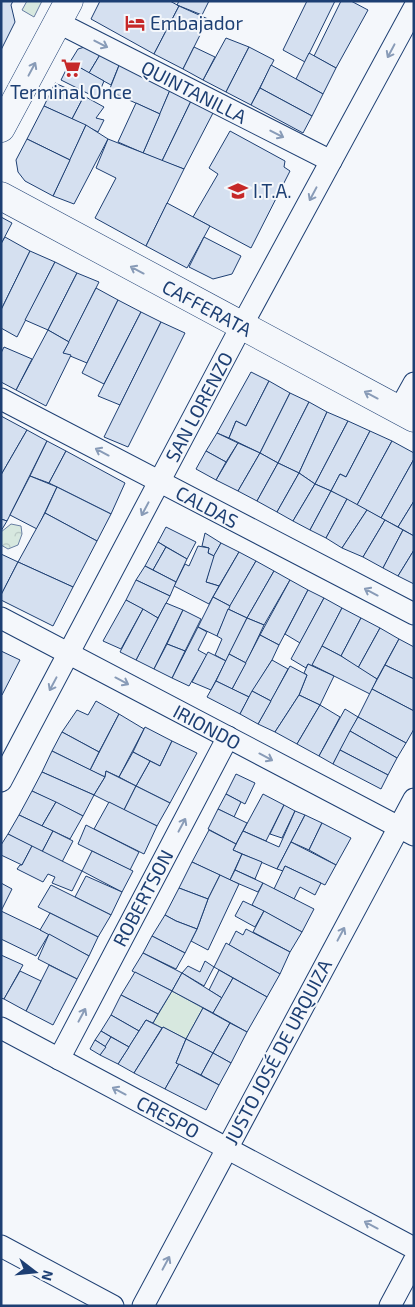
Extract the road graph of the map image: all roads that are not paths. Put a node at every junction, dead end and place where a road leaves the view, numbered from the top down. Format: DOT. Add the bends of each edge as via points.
graph roads {
  1 [pos="414,8"];
  2 [pos="63,12"];
  3 [pos="1,128"];
  4 [pos="331,161"];
  5 [pos="1,196"];
  6 [pos="241,326"];
  7 [pos="414,383"];
  8 [pos="1,399"];
  9 [pos="406,414"];
  10 [pos="160,482"];
  11 [pos="414,614"];
  12 [pos="1,618"];
  13 [pos="69,653"];
  14 [pos="228,737"];
  15 [pos="1,781"];
  16 [pos="414,799"];
  17 [pos="406,831"];
  18 [pos="1,1028"];
  19 [pos="59,1059"];
  20 [pos="227,1148"];
  21 [pos="1,1246"];
  22 [pos="414,1248"];
  23 [pos="414,1261"];
  24 [pos="113,1306"];
  25 [pos="143,1306"];
  26 [pos="390,1306"];
  1 -- 4 [label="street, SAN LORENZO, one-way"];
  3 -- 2 [label="main road, one-way"];
  2 -- 4 [label="street, QUINTANILLA, one-way"];
  4 -- 6 [label="street, SAN LORENZO, one-way"];
  6 -- 5 [label="main road, CAFFERATA, one-way"];
  9 -- 6 [label="main road, CAFFERATA, one-way"];
  6 -- 10 [label="street, SAN LORENZO"];
  7 -- 9 [label="street"];
  10 -- 8 [label="street, CALDAS, one-way"];
  11 -- 10 [label="street, CALDAS, one-way"];
  10 -- 13 [label="street, SAN LORENZO, one-way"];
  12 -- 13 [label="street, IRIONDO"];
  13 -- 14 [label="street, IRIONDO, one-way"];
  13 -- 15 [label="street, SAN LORENZO, one-way"];
  14 -- 17 [label="street, IRIONDO, one-way"];
  19 -- 14 [label="street, ROBERTSON, one-way"];
  16 -- 17 [label="street, JUSTO JOSÉ DE URQUIZA"];
  20 -- 17 [label="street, JUSTO JOSÉ DE URQUIZA, one-way"];
  18 -- 19 [label="street, CRESPO"];
  20 -- 19 [label="street, CRESPO, one-way"];
  22 -- 20 [label="street, CRESPO, one-way"];
  25 -- 20 [label="street, JUSTO JOSÉ DE URQUIZA, one-way"];
  21 -- 24 [label="street"];
  23 -- 26 [label="street"];
}
